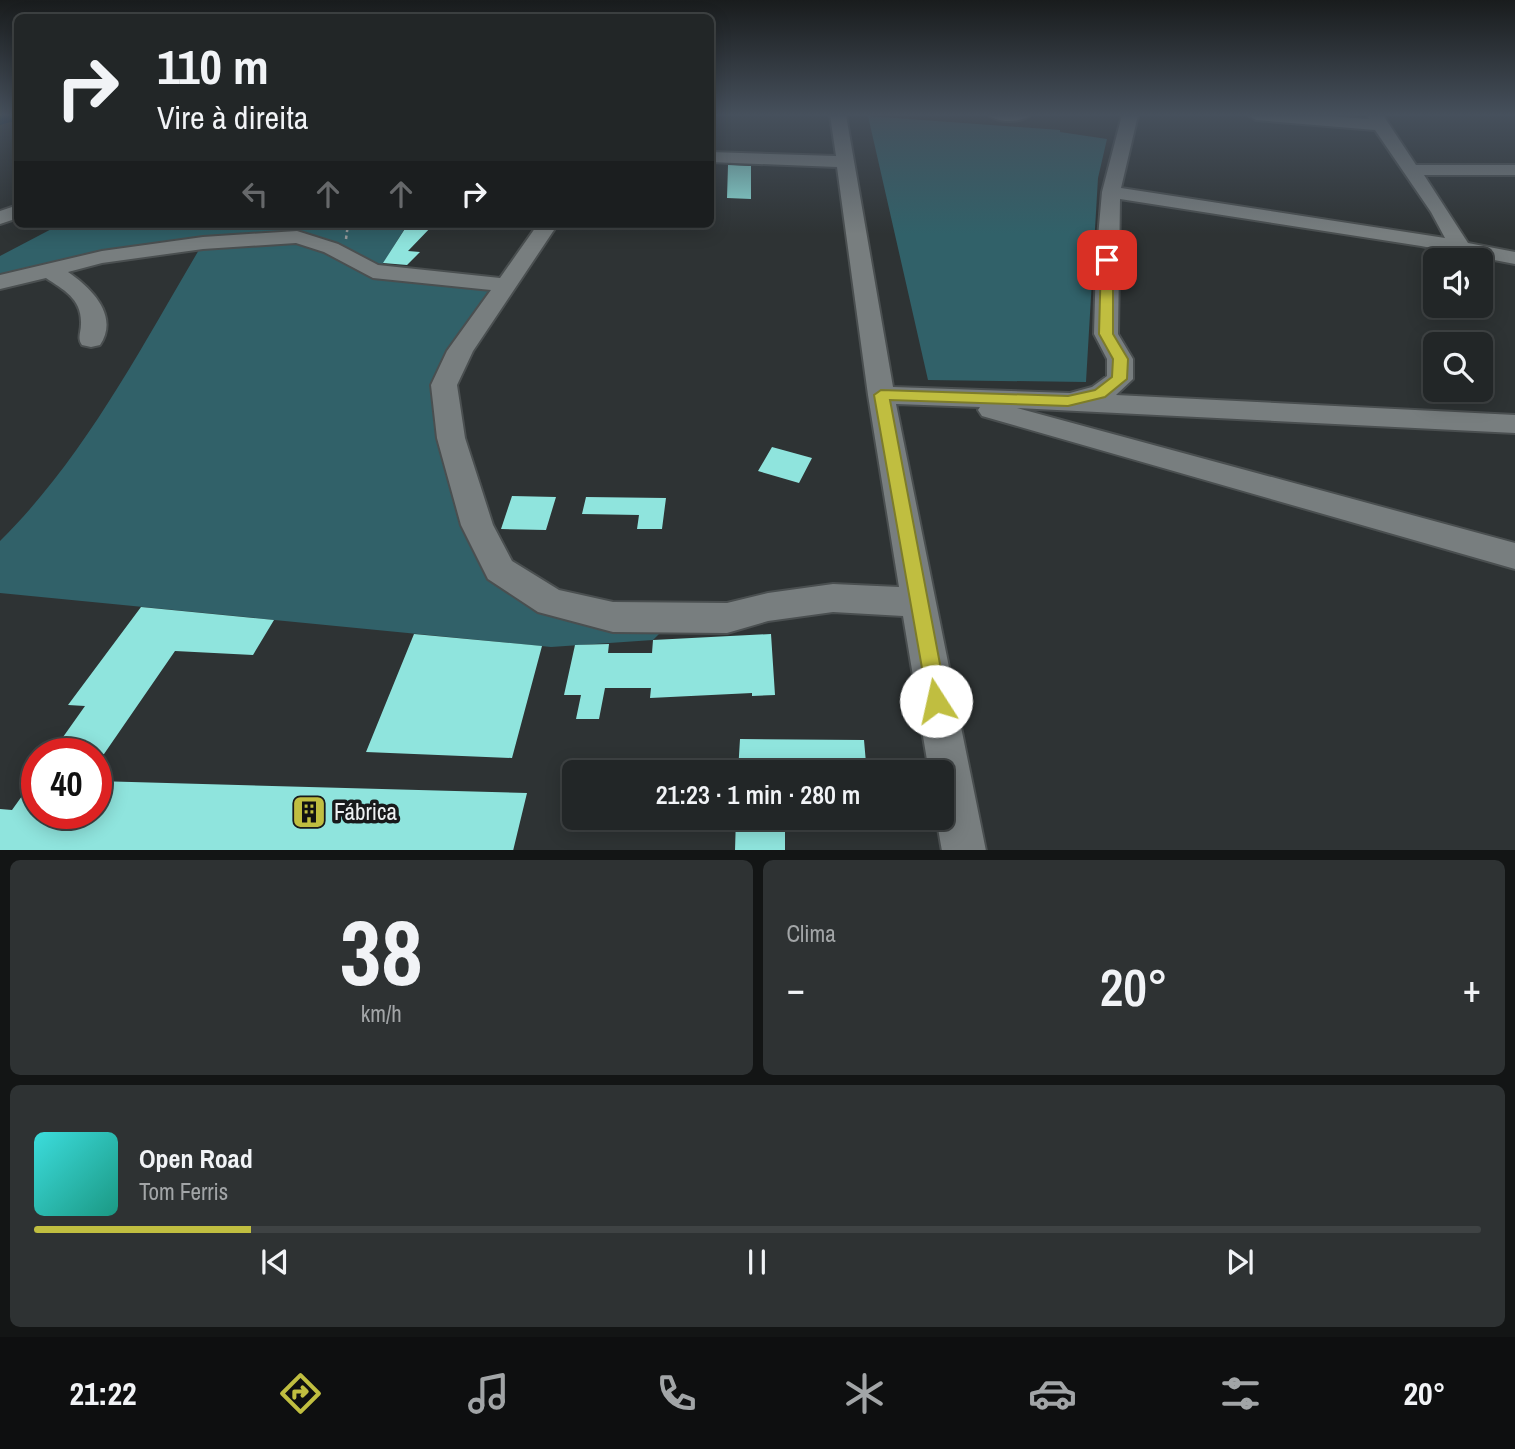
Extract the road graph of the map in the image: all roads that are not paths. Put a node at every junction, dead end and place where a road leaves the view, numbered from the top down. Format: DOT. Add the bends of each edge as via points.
graph roads {
  1 [pos="844,155"];
  2 [pos="1120,155"];
  3 [pos="1399,155"];
  4 [pos="714,157"];
  5 [pos="845,162"];
  6 [pos="1412,170"];
  7 [pos="1515,170"];
  8 [pos="1111,192"];
  9 [pos="545,228"];
  10 [pos="1460,247"];
  11 [pos="1515,258"];
  12 [pos="50,270"];
  13 [pos="0,282"];
  14 [pos="503,285"];
  15 [pos="92,340"];
  16 [pos="881,395"];
  17 [pos="948,397"];
  18 [pos="1068,401"];
  19 [pos="1515,424"];
  20 [pos="1515,556"];
  21 [pos="918,601"];
  22 [pos="964,850"];
  1 -- 5 [label="street"];
  2 -- 8 [label="street"];
  3 -- 6 [label="street"];
  4 -- 5 [label="street"];
  5 -- 16 [label="street"];
  6 -- 7 [label="street"];
  6 -- 10 [label="street"];
  8 -- 10 [label="street"];
  8 -- 18 [label="street" via="1106,334 1120,359 1120,379 1100,394"];
  9 -- 14 [label="street"];
  10 -- 11 [label="street"];
  12 -- 13 [label="street"];
  12 -- 14 [label="street" via="102,257 203,243 297,237 331,248 373,271"];
  12 -- 15 [label="street" via="83,294 91,306 96,318"];
  14 -- 21 [label="street" via="444,385 451,438 477,525 500,570 550,602 613,617 727,618 833,598"];
  16 -- 17 [label="street"];
  16 -- 21 [label="street"];
  17 -- 18 [label="street"];
  17 -- 20 [label="street"];
  18 -- 19 [label="street"];
  21 -- 22 [label="street"];
}
